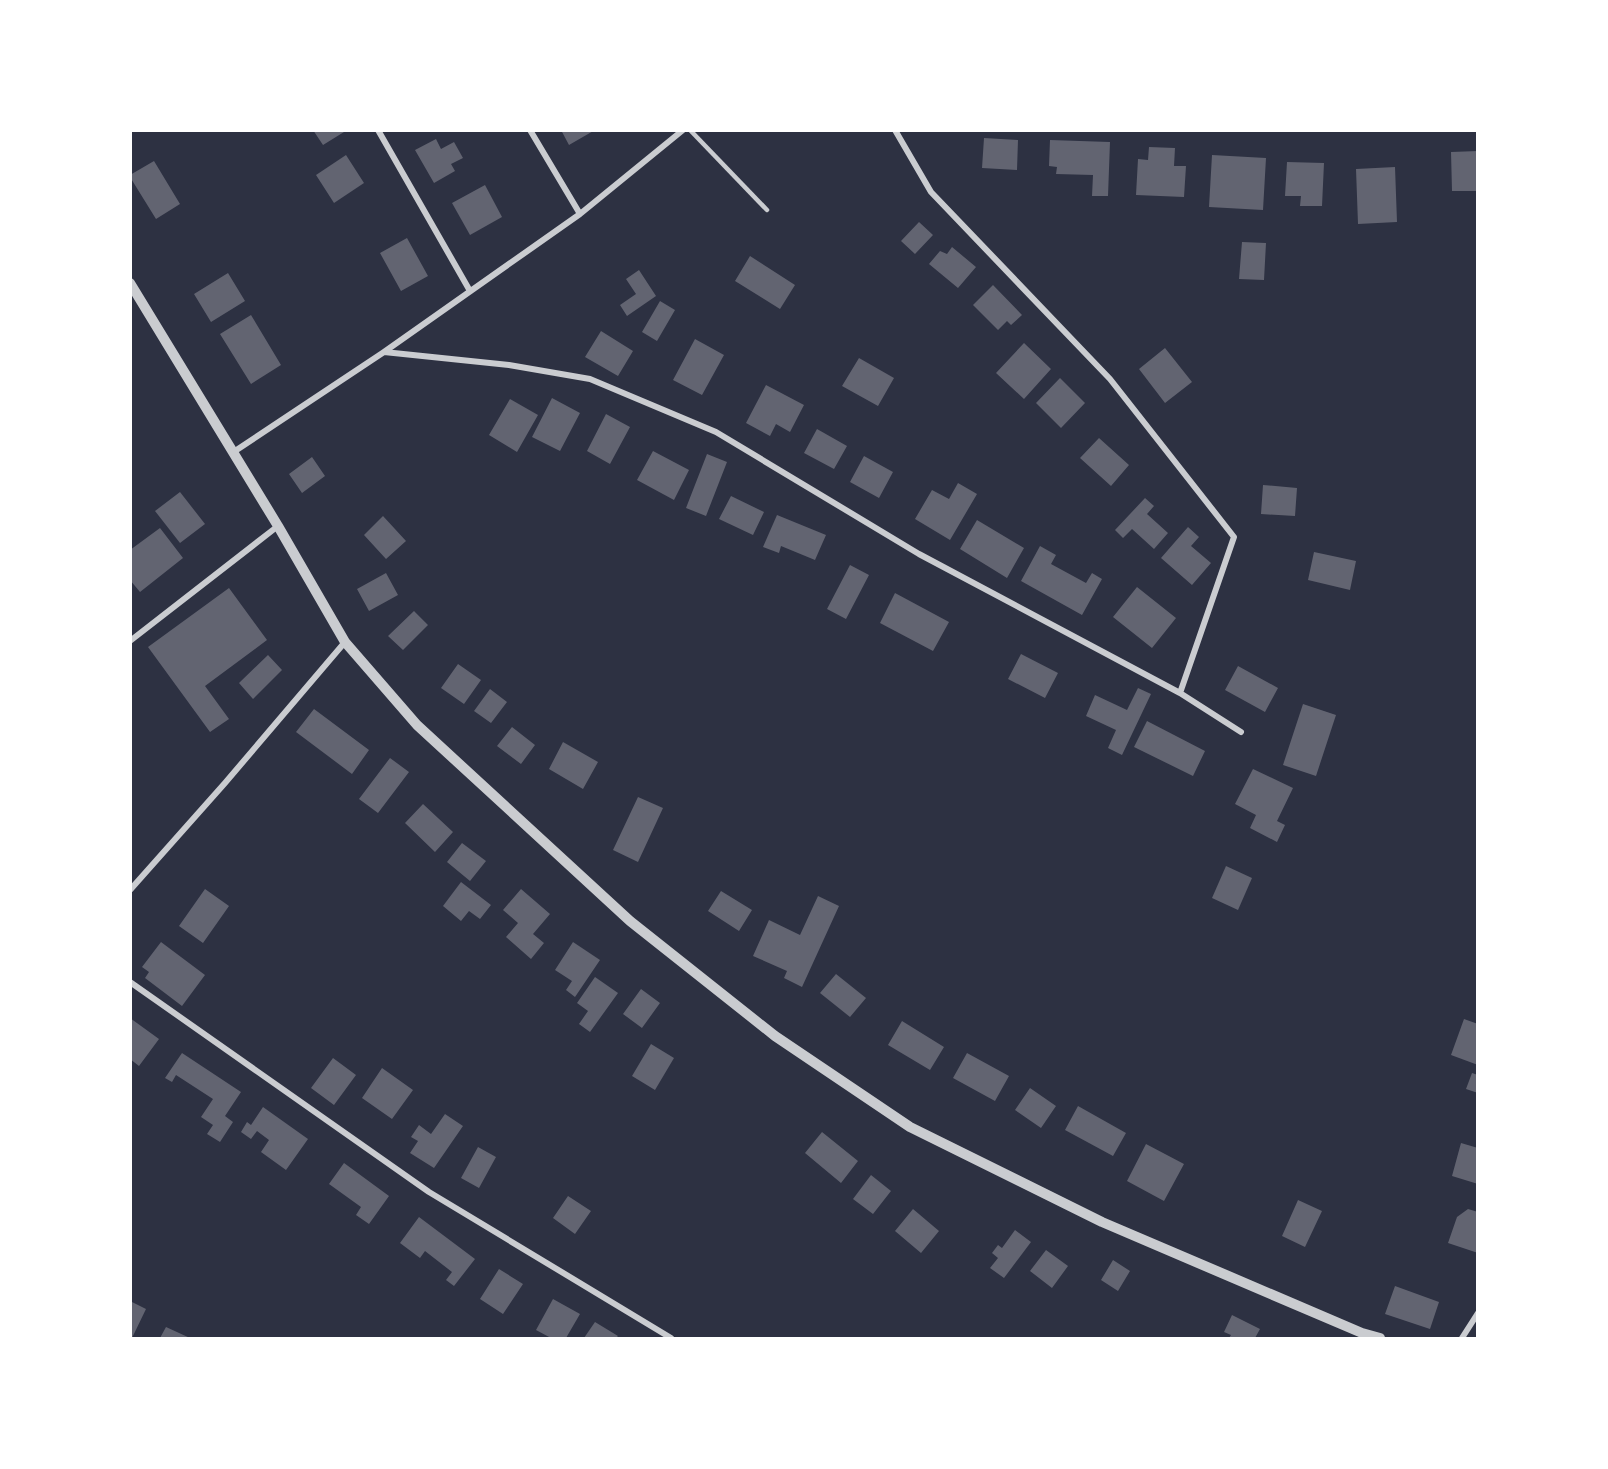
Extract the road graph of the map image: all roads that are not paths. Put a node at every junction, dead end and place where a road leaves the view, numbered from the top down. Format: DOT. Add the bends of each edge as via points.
graph roads {
  1 [pos="378,130"];
  2 [pos="530,130"];
  3 [pos="683,130"];
  4 [pos="690,130"];
  5 [pos="895,130"];
  6 [pos="767,210"];
  7 [pos="580,214"];
  8 [pos="130,283"];
  9 [pos="470,291"];
  10 [pos="384,352"];
  11 [pos="232,453"];
  12 [pos="278,526"];
  13 [pos="130,640"];
  14 [pos="345,642"];
  15 [pos="1180,693"];
  16 [pos="1241,732"];
  17 [pos="130,890"];
  18 [pos="130,982"];
  19 [pos="1478,1313"];
  20 [pos="671,1338"];
  21 [pos="1380,1338"];
  22 [pos="1462,1338"];
  1 -- 9 [label="street"];
  2 -- 7 [label="street"];
  3 -- 7 [label="street"];
  4 -- 6 [label="lane"];
  5 -- 15 [label="street" via="931,192 1110,379 1234,537"];
  7 -- 9 [label="street"];
  8 -- 11 [label="street"];
  9 -- 10 [label="street"];
  10 -- 11 [label="street"];
  10 -- 15 [label="street" via="509,365 590,379 716,432 919,554"];
  11 -- 12 [label="street"];
  12 -- 13 [label="street"];
  12 -- 14 [label="street"];
  14 -- 17 [label="street"];
  14 -- 21 [label="street" via="417,725 630,921 775,1036 900,1121 1102,1222"];
  15 -- 16 [label="street"];
  18 -- 20 [label="street" via="429,1192"];
  19 -- 22 [label="street"];
}
